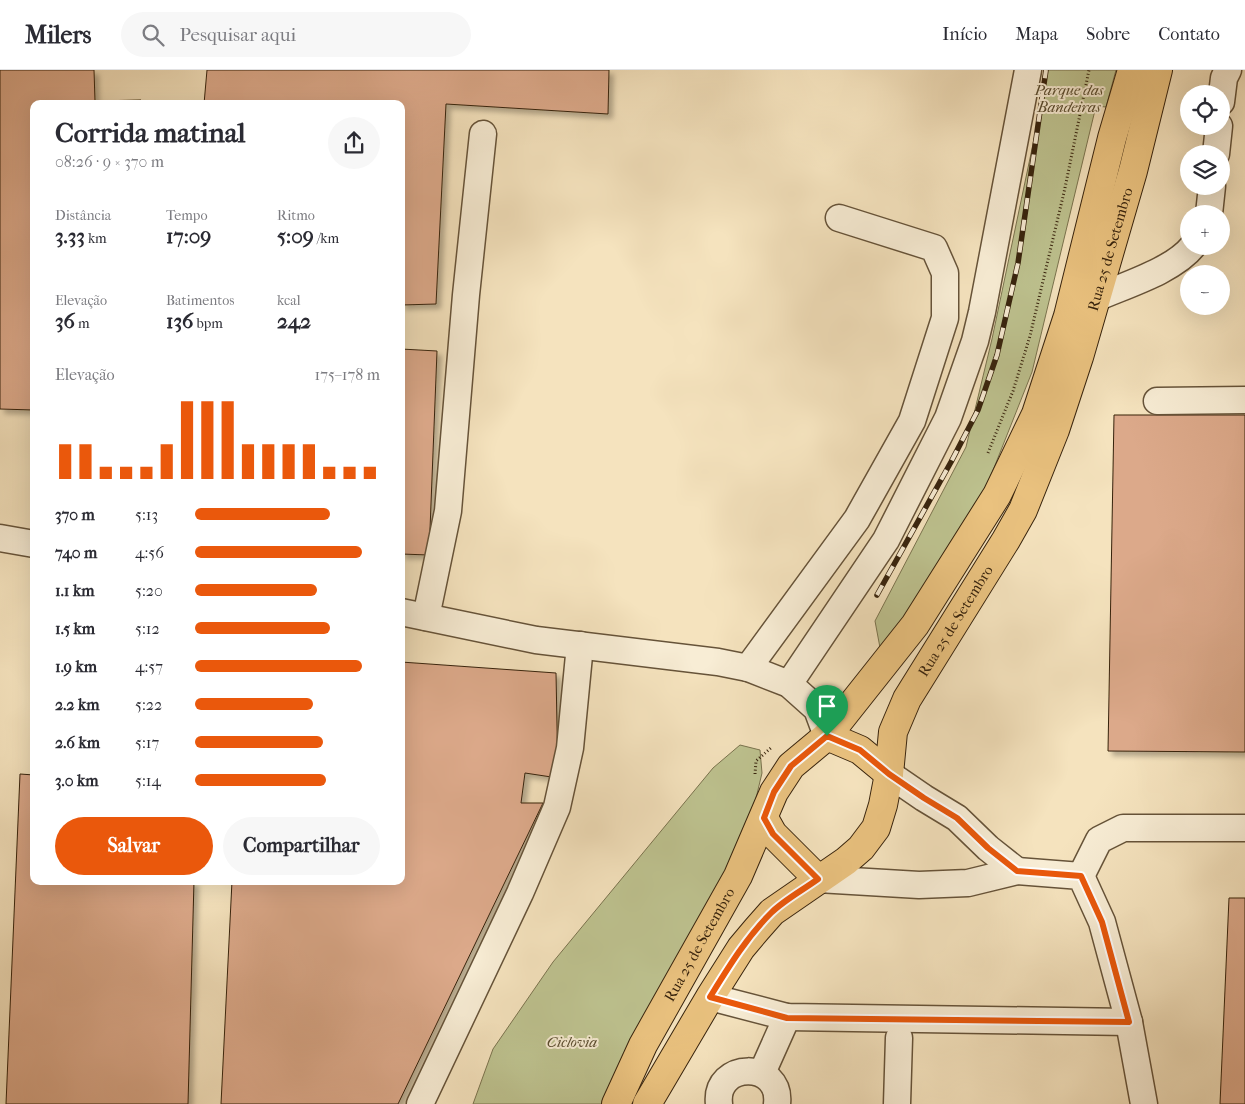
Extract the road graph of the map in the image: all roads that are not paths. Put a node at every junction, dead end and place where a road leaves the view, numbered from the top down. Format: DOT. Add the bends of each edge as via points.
graph roads {
  1 [pos="1028,70"];
  2 [pos="1132,70"];
  3 [pos="1158,70"];
  4 [pos="1228,70"];
  5 [pos="1223,85"];
  6 [pos="483,134"];
  7 [pos="839,218"];
  8 [pos="1184,255"];
  9 [pos="1096,298"];
  10 [pos="1245,400"];
  11 [pos="1157,401"];
  12 [pos="0,538"];
  13 [pos="30,543"];
  14 [pos="414,615"];
  15 [pos="580,645"];
  16 [pos="748,668"];
  17 [pos="789,684"];
  18 [pos="827,736"];
  19 [pos="889,774"];
  20 [pos="764,818"];
  21 [pos="1245,828"];
  22 [pos="1017,871"];
  23 [pos="1081,876"];
  24 [pos="818,879"];
  25 [pos="710,997"];
  26 [pos="787,1018"];
  27 [pos="1129,1022"];
  28 [pos="899,1038"];
  29 [pos="762,1073"];
  30 [pos="420,1104"];
  31 [pos="616,1104"];
  32 [pos="647,1104"];
  33 [pos="719,1104"];
  34 [pos="777,1104"];
  35 [pos="897,1104"];
  36 [pos="1144,1104"];
  1 -- 17 [label="street" via="982,312 948,418 886,540"];
  2 -- 18 [label="main road, Rua 25 de Setembro" via="1068,316 1036,414 997,495 920,618"];
  3 -- 9 [label="main road, Rua 25 de Setembro" via="1133,172"];
  4 -- 5 [label="street"];
  6 -- 14 [label="street" via="448,511"];
  7 -- 16 [label="street" via="934,248 945,273 945,318 912,422 903,438 857,519"];
  8 -- 9 [label="street" via="1169,267"];
  9 -- 19 [label="main road, Rua 25 de Setembro" via="1055,430 1023,510 908,699 893,732"];
  10 -- 11 [label="street"];
  12 -- 13 [label="street"];
  14 -- 15 [label="street" via="536,640"];
  15 -- 16 [label="street"];
  15 -- 30 [label="street" via="570,748 557,807"];
  16 -- 17 [label="street"];
  17 -- 18 [label="street" via="817,709"];
  18 -- 19 [label="main road" via="860,750"];
  18 -- 20 [label="main road, Rua 25 de Setembro" via="791,766 774,792"];
  19 -- 22 [label="street" via="957,818"];
  19 -- 24 [label="main road, Rua 25 de Setembro" via="876,828 861,848"];
  20 -- 24 [label="main road" via="773,834"];
  20 -- 31 [label="main road, Rua 25 de Setembro" via="738,876 643,1045"];
  21 -- 23 [label="street" via="1123,828 1099,840"];
  22 -- 23 [label="street"];
  22 -- 24 [label="street" via="968,883 919,885"];
  23 -- 27 [label="street" via="1102,922"];
  24 -- 25 [label="main road, Rua 25 de Setembro" via="767,917 741,948"];
  25 -- 26 [label="street"];
  25 -- 32 [label="main road, Rua 25 de Setembro"];
  26 -- 27 [label="street"];
  26 -- 29 [label="street"];
  27 -- 36 [label="street"];
  28 -- 35 [label="street"];
  29 -- 33 [label="street" via="744,1070 727,1078 718,1094"];
  29 -- 34 [label="street" via="773,1083"];
}
